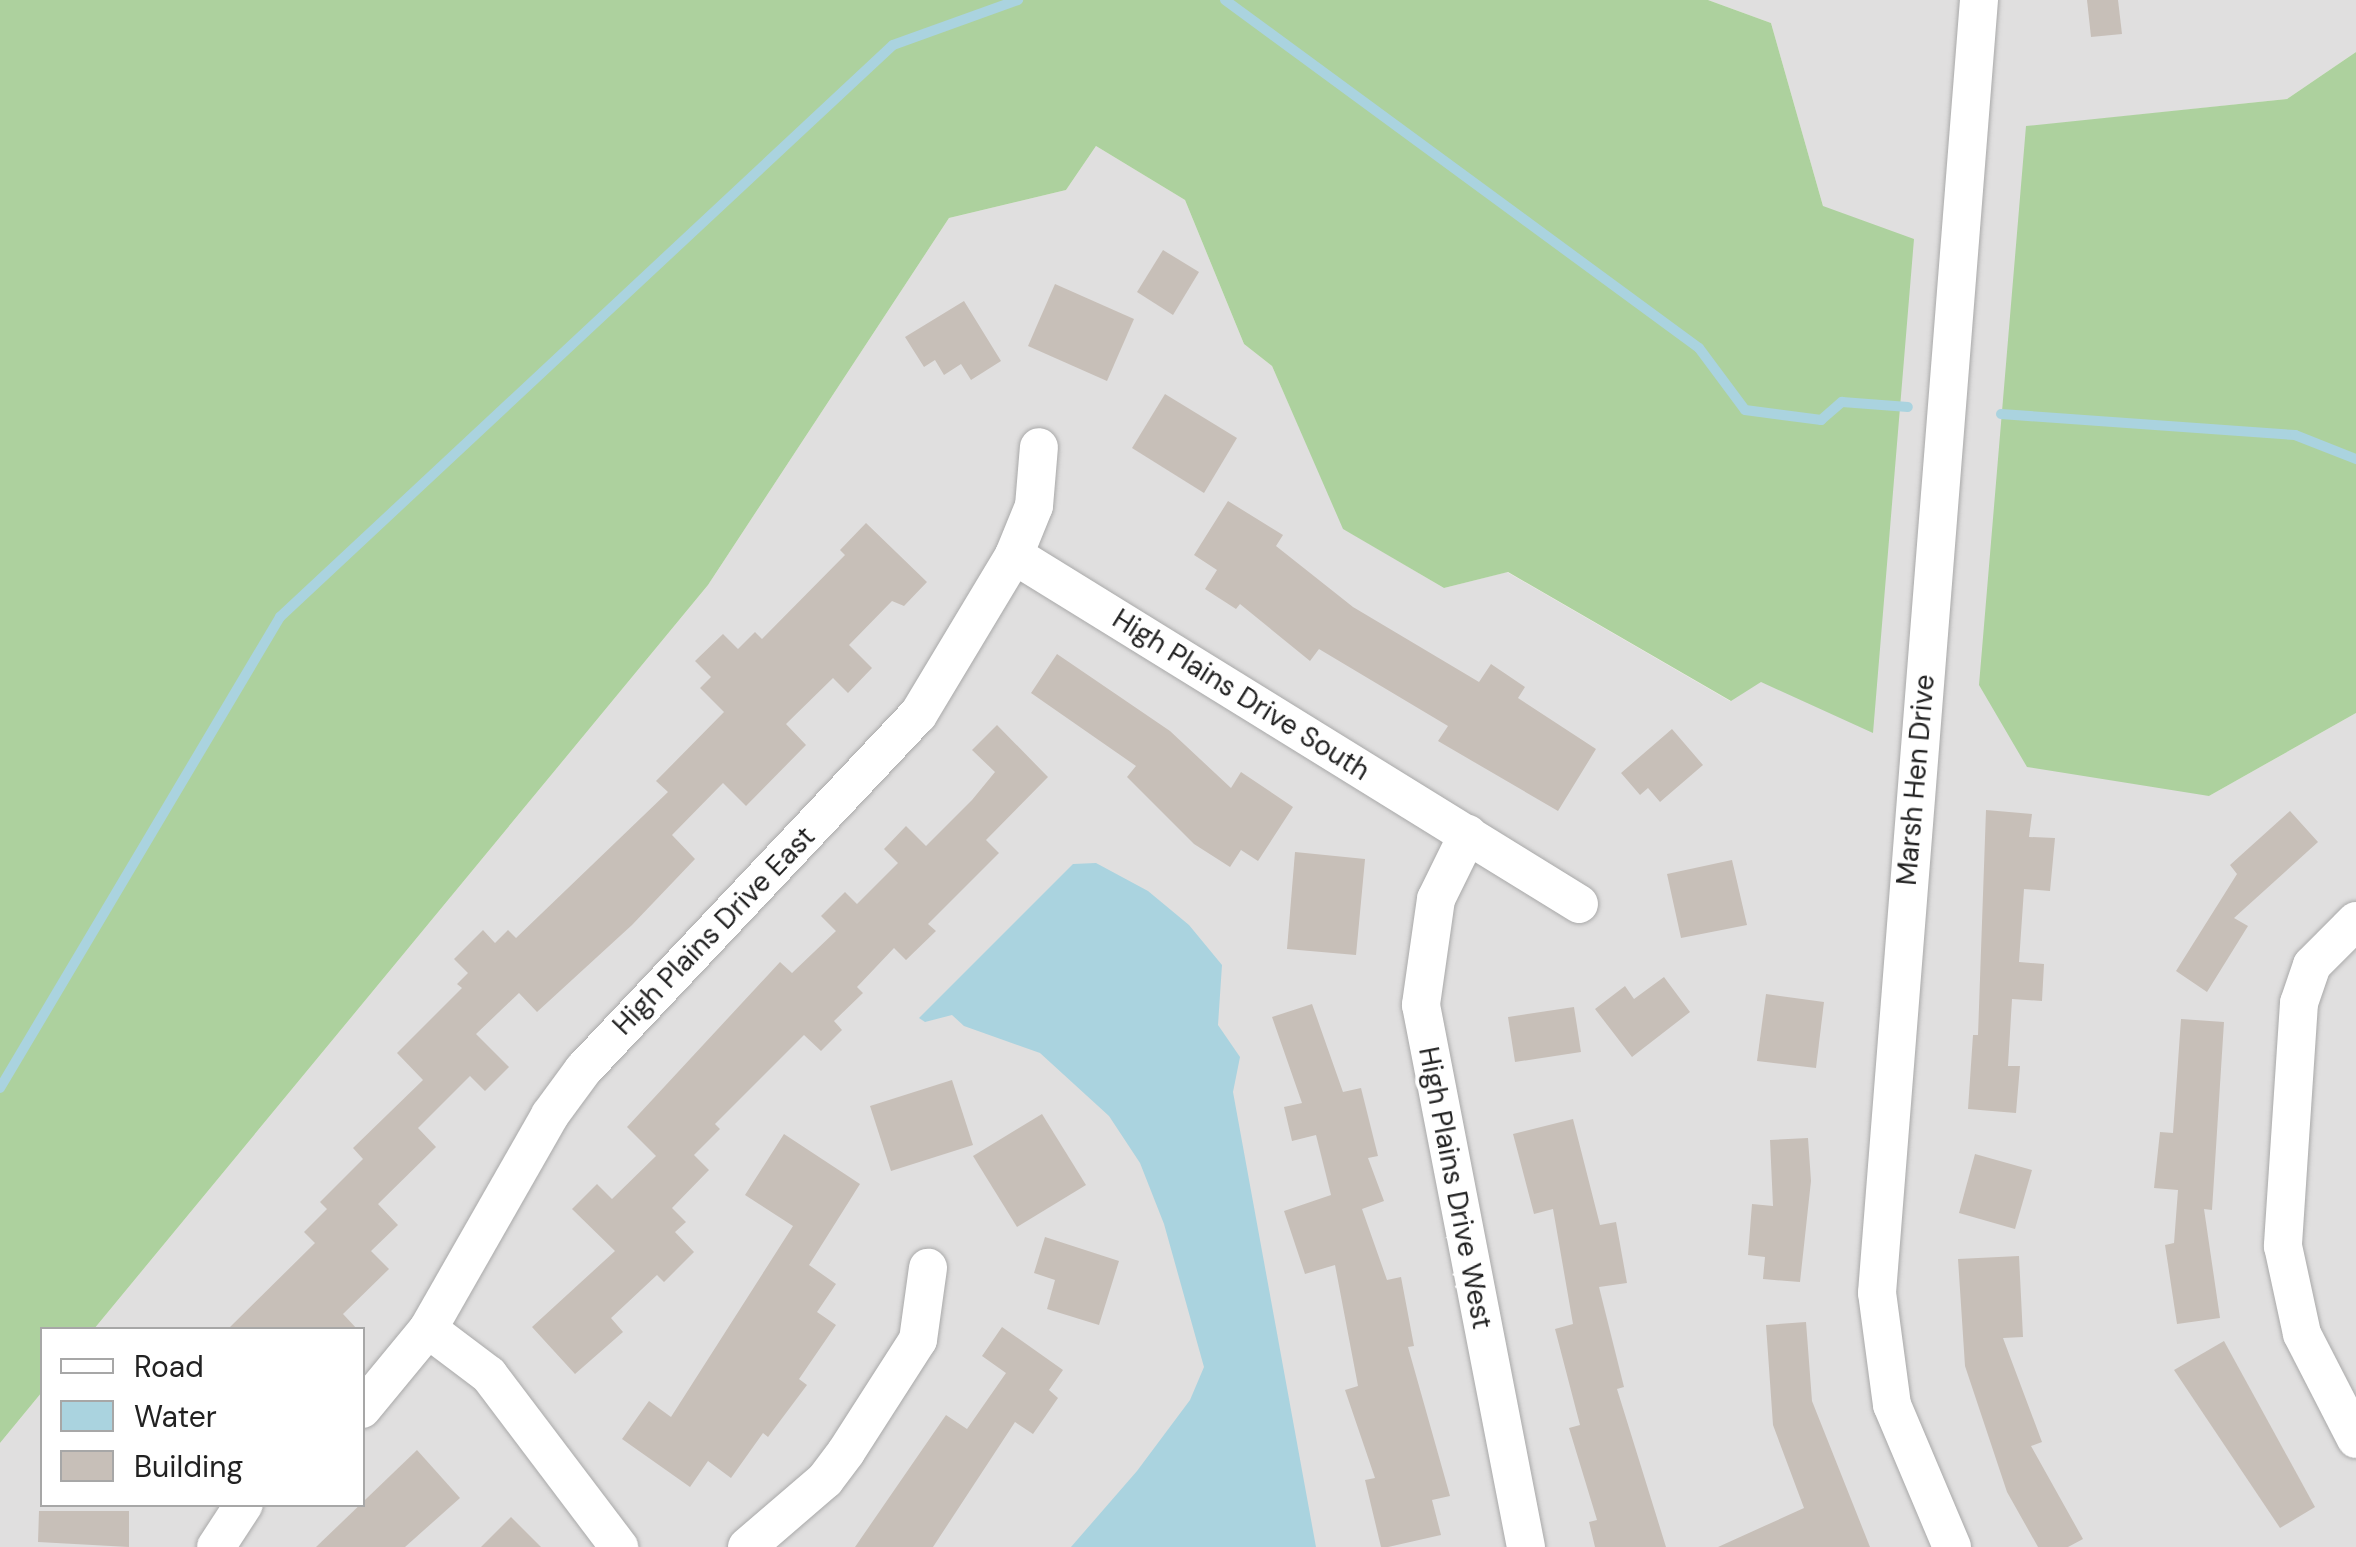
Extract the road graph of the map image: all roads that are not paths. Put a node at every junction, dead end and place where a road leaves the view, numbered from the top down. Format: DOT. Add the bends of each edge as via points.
graph roads {
  1 [pos="1979,0"];
  2 [pos="1039,447"];
  3 [pos="1014,555"];
  4 [pos="1468,834"];
  5 [pos="1578,904"];
  6 [pos="2356,922"];
  7 [pos="928,1268"];
  8 [pos="428,1329"];
  9 [pos="365,1405"];
  10 [pos="2356,1439"];
  11 [pos="242,1507"];
  12 [pos="216,1547"];
  13 [pos="619,1547"];
  14 [pos="747,1547"];
  15 [pos="1526,1547"];
  16 [pos="1952,1547"];
  1 -- 16 [label="street, Marsh Hen Drive" via="1877,1293 1892,1405"];
  2 -- 3 [label="street, High Plains Drive East" via="1034,506"];
  3 -- 4 [label="street, High Plains Drive South"];
  3 -- 8 [label="street, High Plains Drive East" via="918,715 583,1070 550,1115"];
  4 -- 5 [label="street, High Plains Drive South"];
  4 -- 15 [label="street, High Plains Drive West" via="1436,899 1421,1004"];
  6 -- 10 [label="street" via="2312,965 2299,1002 2283,1246 2302,1334"];
  7 -- 14 [label="street" via="918,1340 846,1452 805,1499"];
  8 -- 9 [label="street, High Plains Drive East"];
  8 -- 13 [label="street" via="509,1398"];
  11 -- 12 [label="street"];
}
